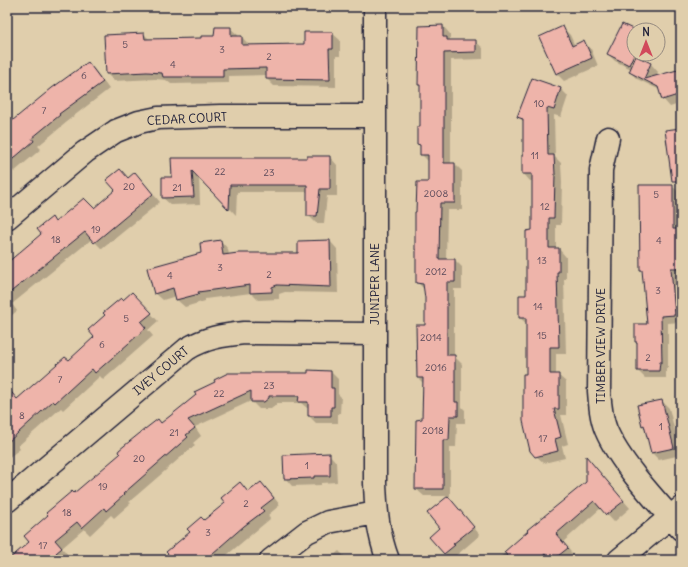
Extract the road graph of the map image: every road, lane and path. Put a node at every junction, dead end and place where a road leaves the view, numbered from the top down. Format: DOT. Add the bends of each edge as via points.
graph roads {
  1 [pos="375,7"];
  2 [pos="375,116"];
  3 [pos="608,138"];
  4 [pos="7,218"];
  5 [pos="375,334"];
  6 [pos="7,501"];
  7 [pos="376,513"];
  8 [pos="678,518"];
  9 [pos="271,560"];
  10 [pos="388,560"];
  11 [pos="619,560"];
  1 -- 2 [label="street, JUNIPER LANE"];
  2 -- 4 [label="street, CEDAR COURT" via="220,116 158,118 139,122 116,131 85,152"];
  2 -- 5 [label="street, JUNIPER LANE"];
  3 -- 8 [label="street, TIMBER VIEW DRIVE" via="601,170 598,391 602,418 612,442 629,467"];
  5 -- 6 [label="street, IVEY COURT" via="244,333 227,334 198,342 187,348"];
  5 -- 7 [label="street, JUNIPER LANE"];
  7 -- 9 [label="street" via="328,522 307,532"];
  7 -- 10 [label="street, JUNIPER LANE"];
  8 -- 11 [label="street"];
}
